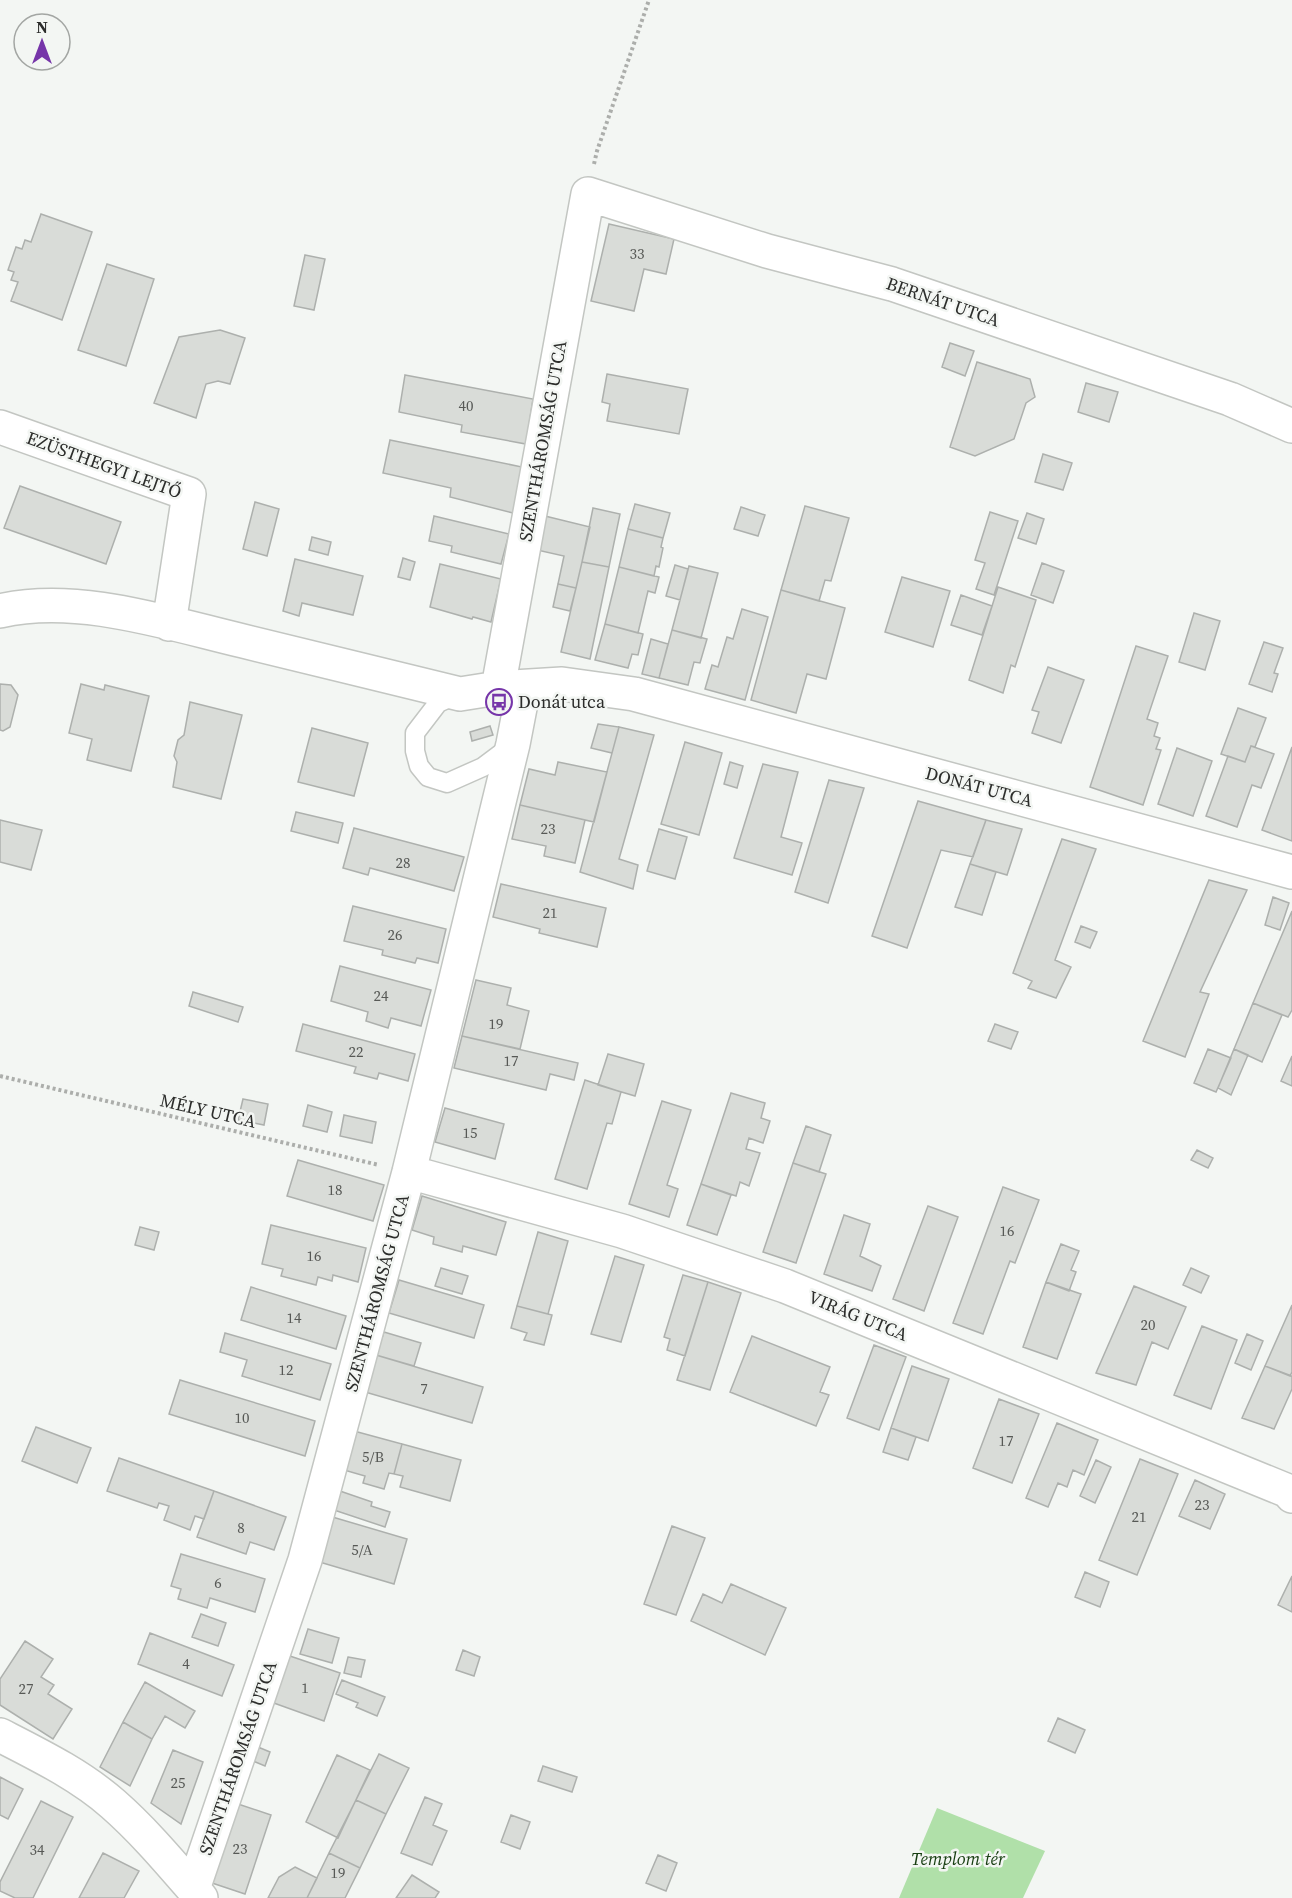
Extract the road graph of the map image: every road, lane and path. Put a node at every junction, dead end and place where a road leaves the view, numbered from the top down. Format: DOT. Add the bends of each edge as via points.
graph roads {
  1 [pos="649,0"];
  2 [pos="588,195"];
  3 [pos="1292,426"];
  4 [pos="0,427"];
  5 [pos="0,611"];
  6 [pos="169,624"];
  7 [pos="511,687"];
  8 [pos="460,693"];
  9 [pos="513,744"];
  10 [pos="1292,872"];
  11 [pos="0,1076"];
  12 [pos="409,1172"];
  13 [pos="1290,1490"];
  14 [pos="0,1735"];
  15 [pos="197,1893"];
  1 -- 2 [label="path" via="597,151"];
  2 -- 3 [label="street, BERNÁT UTCA" via="767,251 892,284 1230,399"];
  2 -- 7 [label="street, SZENTHÁROMSÁG UTCA"];
  4 -- 6 [label="street, EZÜSTHEGYI LEJTŐ" via="189,494"];
  5 -- 6 [label="street" via="68,606"];
  6 -- 8 [label="street"];
  7 -- 8 [label="street"];
  7 -- 9 [label="street, SZENTHÁROMSÁG UTCA"];
  7 -- 10 [label="street, DONÁT UTCA" via="562,684 634,693"];
  8 -- 9 [label="lane" via="438,703 415,733 419,766 428,777 447,783 483,767"];
  9 -- 12 [label="street, SZENTHÁROMSÁG UTCA"];
  11 -- 12 [label="path, MÉLY UTCA"];
  12 -- 13 [label="street, VIRÁG UTCA" via="622,1231 784,1286"];
  12 -- 15 [label="street, SZENTHÁROMSÁG UTCA" via="305,1560"];
  14 -- 15 [label="street" via="59,1766 113,1804"];
}
